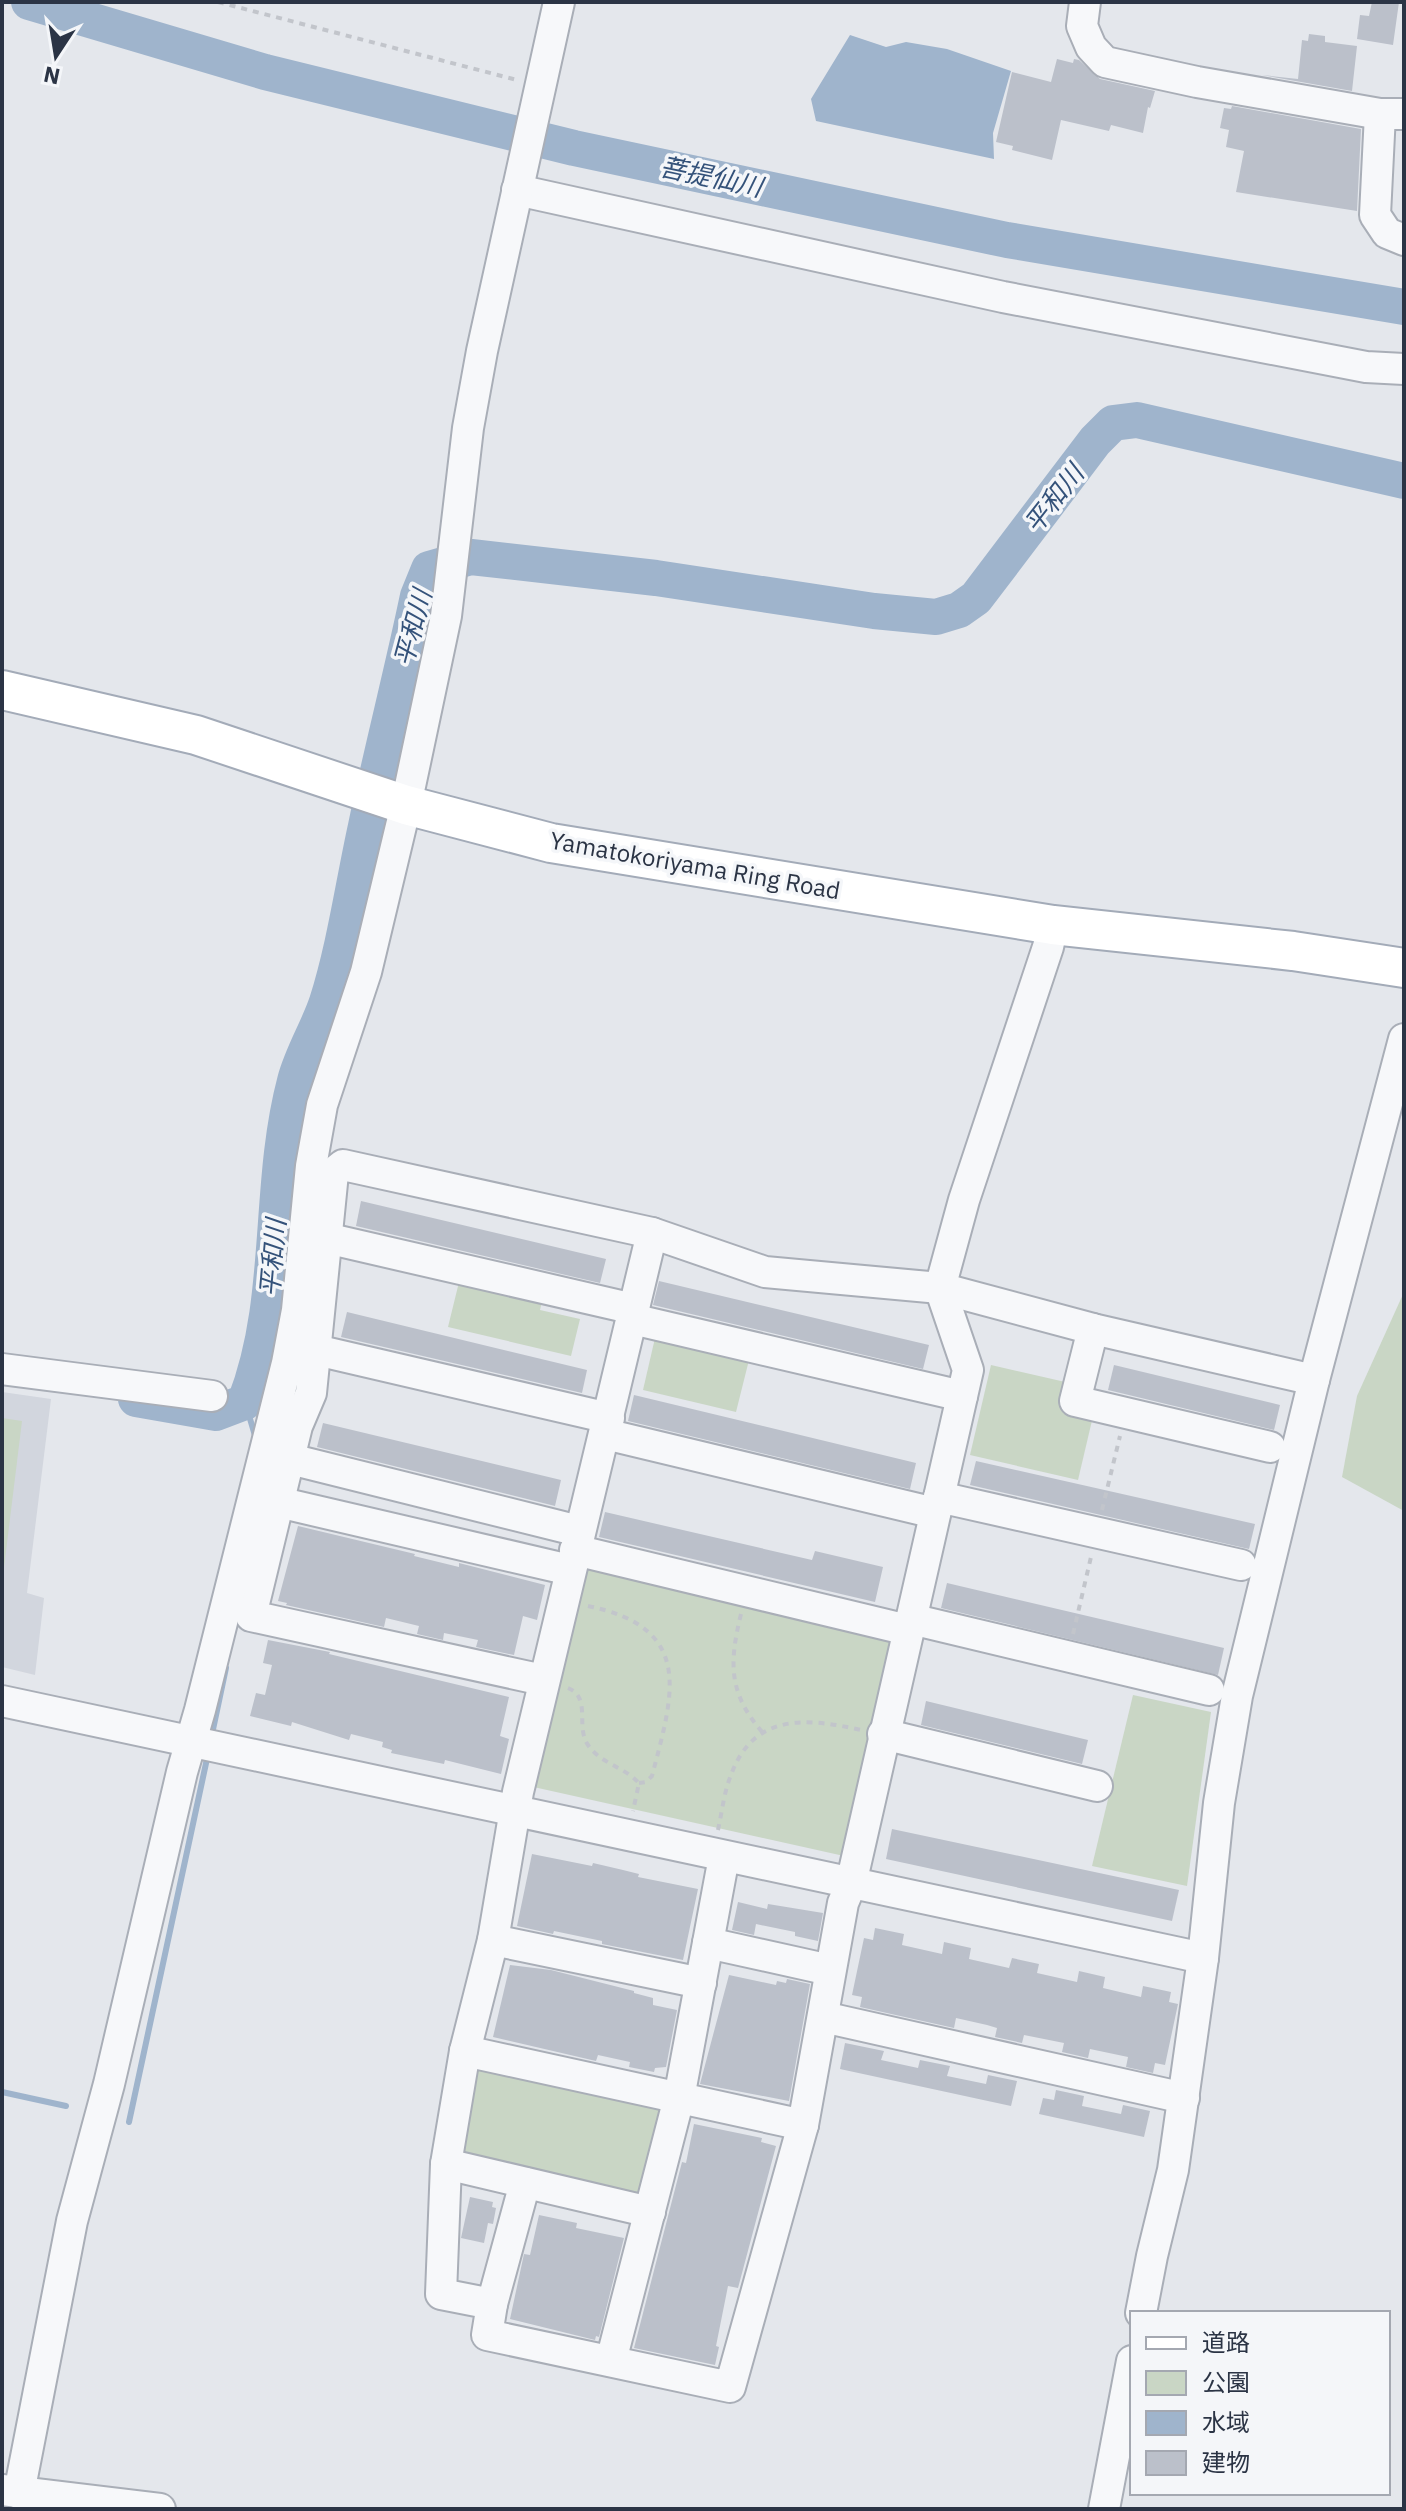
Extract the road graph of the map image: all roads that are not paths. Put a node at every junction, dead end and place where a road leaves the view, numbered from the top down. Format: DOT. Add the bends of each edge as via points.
graph roads {
  1 [pos="559,2"];
  2 [pos="1085,2"];
  3 [pos="1392,114"];
  4 [pos="518,186"];
  5 [pos="1404,240"];
  6 [pos="1404,369"];
  7 [pos="2,690"];
  8 [pos="382,797"];
  9 [pos="1053,925"];
  10 [pos="1404,968"];
  11 [pos="1404,1039"];
  12 [pos="652,1233"];
  13 [pos="326,1238"];
  14 [pos="940,1288"];
  15 [pos="633,1314"];
  16 [pos="1093,1329"];
  17 [pos="316,1350"];
  18 [pos="2,1369"];
  19 [pos="1314,1380"];
  20 [pos="212,1396"];
  21 [pos="962,1396"];
  22 [pos="607,1426"];
  23 [pos="1270,1447"];
  24 [pos="278,1450"];
  25 [pos="268,1492"];
  26 [pos="937,1505"];
  27 [pos="575,1550"];
  28 [pos="1241,1565"];
  29 [pos="910,1624"];
  30 [pos="543,1680"];
  31 [pos="1209,1690"];
  32 [pos="2,1701"];
  33 [pos="873,1732"];
  34 [pos="192,1741"];
  35 [pos="1097,1786"];
  36 [pos="513,1811"];
  37 [pos="720,1846"];
  38 [pos="851,1884"];
  39 [pos="493,1940"];
  40 [pos="708,1943"];
  41 [pos="1203,1958"];
  42 [pos="830,1970"];
  43 [pos="701,1983"];
  44 [pos="823,2017"];
  45 [pos="465,2051"];
  46 [pos="679,2098"];
  47 [pos="1184,2098"];
  48 [pos="803,2125"];
  49 [pos="446,2164"];
  50 [pos="525,2183"];
  51 [pos="650,2212"];
  52 [pos="492,2304"];
  53 [pos="1141,2311"];
  54 [pos="611,2361"];
  55 [pos="1130,2372"];
  56 [pos="29,2497"];
  57 [pos="160,2509"];
  58 [pos="1104,2509"];
  1 -- 4 [label="street"];
  2 -- 3 [label="street" via="1082,26 1105,62"];
  3 -- 5 [label="street" via="1375,215 1387,233"];
  4 -- 6 [label="street" via="1003,297 1366,367"];
  4 -- 8 [label="street" via="468,428 446,616"];
  7 -- 8 [label="main road, Yamatokoriyama Ring Road" via="196,735"];
  8 -- 9 [label="main road, Yamatokoriyama Ring Road" via="551,843"];
  8 -- 24 [label="street" via="366,972 322,1105 311,1166"];
  9 -- 10 [label="main road, Yamatokoriyama Ring Road"];
  9 -- 14 [label="street"];
  11 -- 19 [label="street"];
  12 -- 13 [label="street" via="343,1165 333,1173"];
  12 -- 14 [label="street" via="765,1272"];
  12 -- 15 [label="street"];
  13 -- 15 [label="street"];
  13 -- 17 [label="street"];
  14 -- 16 [label="street"];
  14 -- 21 [label="street" via="968,1370"];
  15 -- 21 [label="street"];
  15 -- 22 [label="street"];
  16 -- 19 [label="street"];
  16 -- 23 [label="street" via="1075,1401"];
  17 -- 22 [label="street"];
  17 -- 24 [label="street" via="311,1393 297,1426"];
  18 -- 20 [label="street"];
  19 -- 41 [label="street" via="1237,1696 1219,1803"];
  21 -- 26 [label="street"];
  22 -- 26 [label="street"];
  22 -- 27 [label="street"];
  24 -- 25 [label="street"];
  24 -- 27 [label="street"];
  25 -- 27 [label="street"];
  25 -- 30 [label="street" via="251,1616"];
  25 -- 34 [label="street"];
  26 -- 28 [label="street"];
  26 -- 29 [label="street"];
  27 -- 29 [label="street"];
  27 -- 30 [label="street"];
  29 -- 31 [label="street"];
  29 -- 33 [label="street"];
  30 -- 36 [label="street"];
  32 -- 34 [label="street"];
  33 -- 35 [label="street"];
  33 -- 38 [label="street"];
  34 -- 36 [label="street"];
  34 -- 56 [label="street" via="72,2221"];
  36 -- 37 [label="street"];
  36 -- 39 [label="street"];
  37 -- 38 [label="street"];
  37 -- 40 [label="street"];
  38 -- 41 [label="street"];
  38 -- 42 [label="street"];
  39 -- 43 [label="street"];
  39 -- 45 [label="street"];
  40 -- 42 [label="street"];
  40 -- 43 [label="street"];
  41 -- 47 [label="street"];
  42 -- 44 [label="street"];
  43 -- 46 [label="street"];
  44 -- 47 [label="street"];
  44 -- 48 [label="street"];
  45 -- 46 [label="street"];
  45 -- 49 [label="street"];
  46 -- 48 [label="street"];
  46 -- 51 [label="street"];
  47 -- 53 [label="street"];
  48 -- 54 [label="street" via="730,2387"];
  49 -- 50 [label="street"];
  49 -- 52 [label="street" via="441,2294"];
  50 -- 51 [label="street"];
  50 -- 52 [label="street"];
  51 -- 54 [label="street"];
  52 -- 54 [label="street" via="487,2335"];
  55 -- 58 [label="street"];
  56 -- 57 [label="street"];
}
